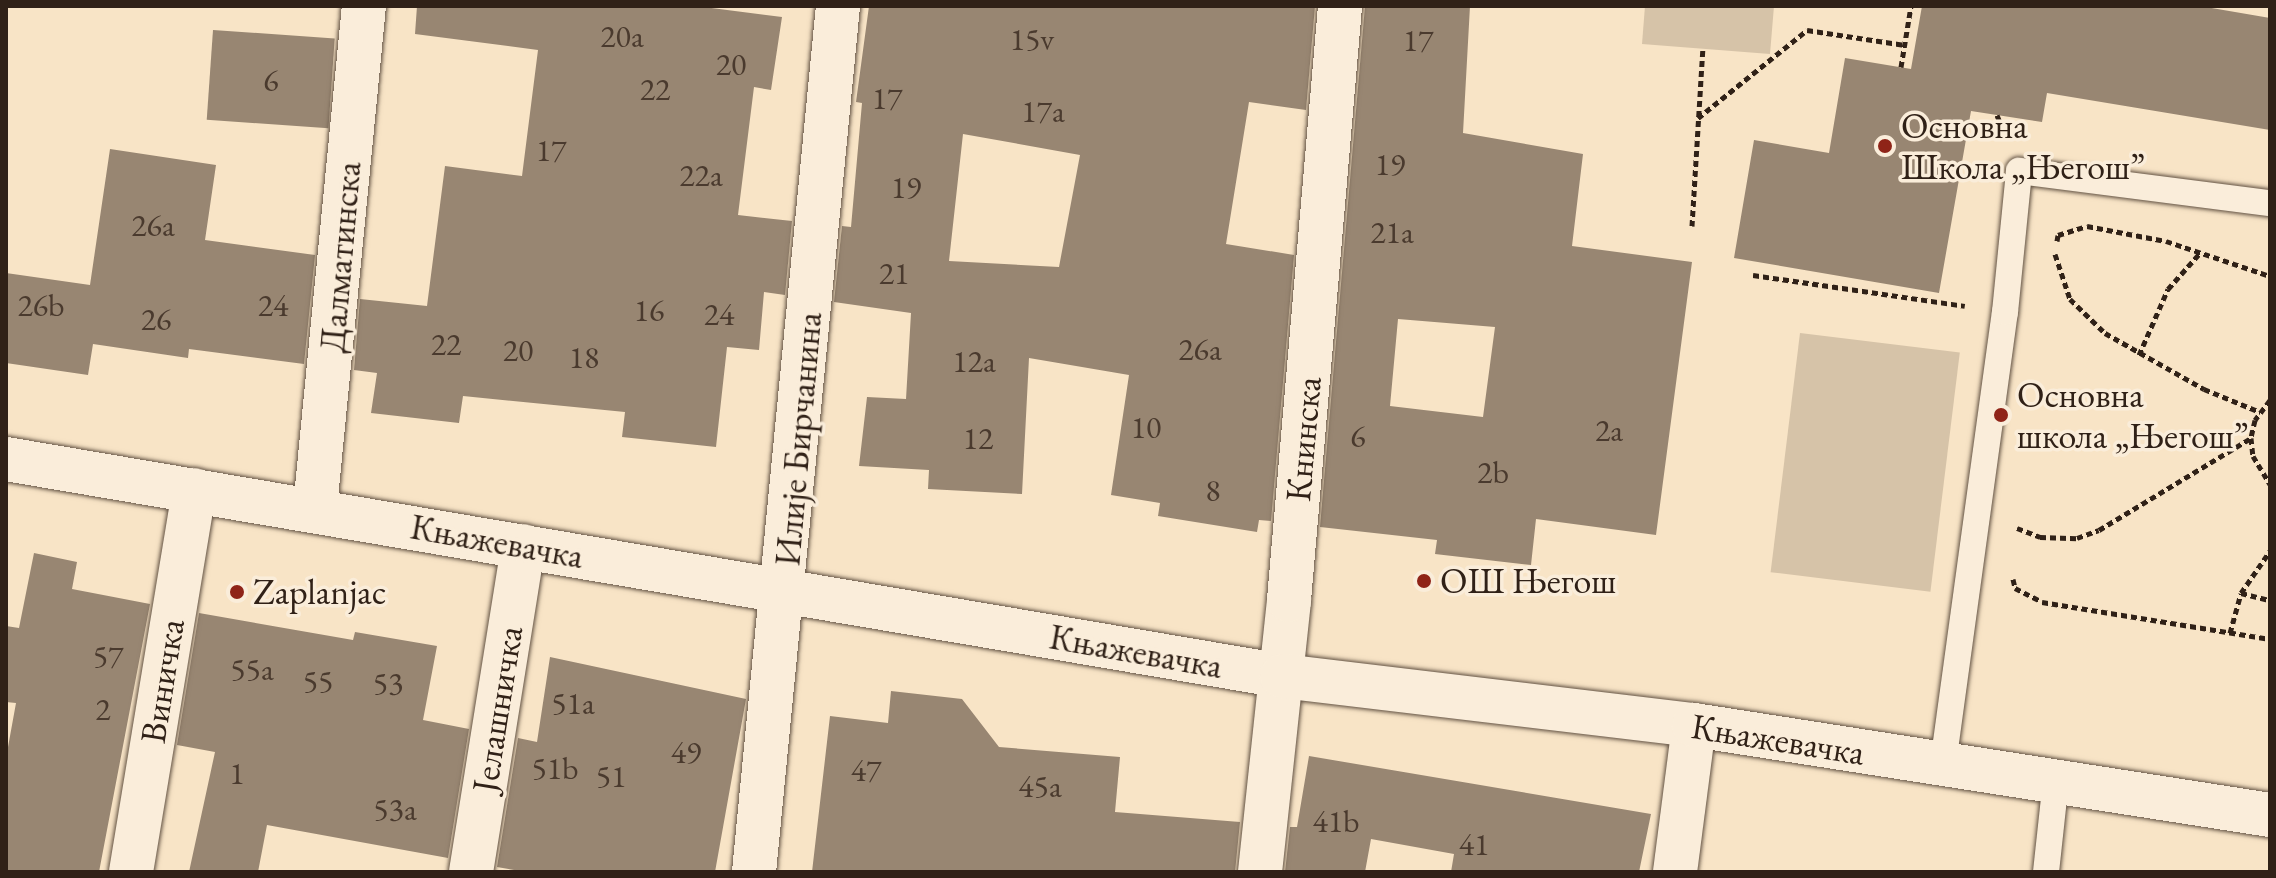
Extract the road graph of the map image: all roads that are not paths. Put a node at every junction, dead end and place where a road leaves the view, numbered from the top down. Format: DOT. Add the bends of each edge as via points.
graph roads {
  1 [pos="364,6"];
  2 [pos="838,6"];
  3 [pos="1340,6"];
  4 [pos="2270,203"];
  5 [pos="6,459"];
  6 [pos="194,490"];
  7 [pos="315,508"];
  8 [pos="523,546"];
  9 [pos="783,591"];
  10 [pos="1282,676"];
  11 [pos="1694,725"];
  12 [pos="1943,764"];
  13 [pos="2056,780"];
  14 [pos="2270,815"];
  15 [pos="131,872"];
  16 [pos="471,872"];
  17 [pos="754,872"];
  18 [pos="1260,872"];
  19 [pos="1675,872"];
  20 [pos="2046,872"];
  1 -- 7 [label="street, Далматинска"];
  2 -- 9 [label="street, Илије Бирчанина"];
  3 -- 10 [label="street, Книнска"];
  4 -- 12 [label="lane" via="2019,171 2005,312"];
  5 -- 6 [label="street, Књажевачка"];
  6 -- 7 [label="street, Књажевачка"];
  6 -- 15 [label="street, Виничка"];
  7 -- 8 [label="street, Књажевачка"];
  8 -- 9 [label="street, Књажевачка"];
  8 -- 16 [label="street, Јелашничка"];
  9 -- 10 [label="street, Књажевачка"];
  9 -- 17 [label="street, Илије Бирчанина"];
  10 -- 11 [label="street, Књажевачка"];
  10 -- 18 [label="street, Книнска"];
  11 -- 12 [label="street, Књажевачка"];
  11 -- 19 [label="street"];
  12 -- 13 [label="street, Књажевачка"];
  13 -- 14 [label="street, Књажевачка"];
  13 -- 20 [label="lane"];
}
